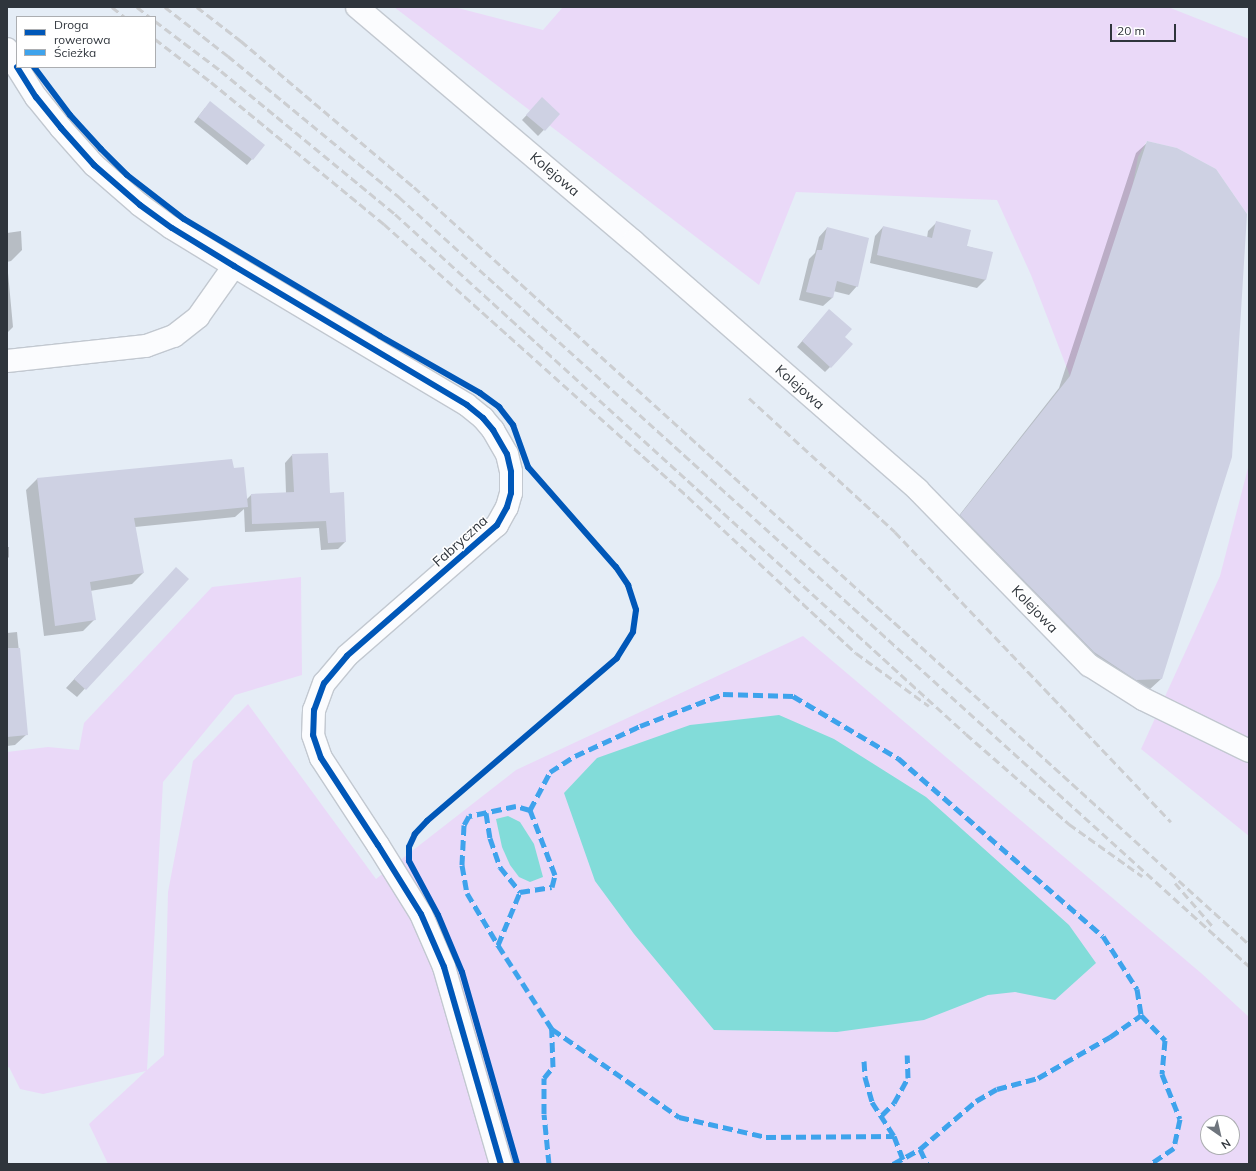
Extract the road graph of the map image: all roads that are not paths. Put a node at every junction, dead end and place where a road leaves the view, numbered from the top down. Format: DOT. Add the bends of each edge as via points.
graph roads {
  1 [pos="357,7"];
  2 [pos="7,49"];
  3 [pos="16,65"];
  4 [pos="18,68"];
  5 [pos="234,266"];
  6 [pos="7,360"];
  7 [pos="1249,751"];
  8 [pos="501,1164"];
  1 -- 7 [label="street, Kolejowa" via="633,241 918,490 1089,665 1143,699"];
  2 -- 3 [label="street, Fabryczna"];
  4 -- 5 [label="street, Fabryczna" via="46,110 94,165 140,205"];
  5 -- 6 [label="street" via="198,317 174,336 146,346"];
  5 -- 8 [label="street, Fabryczna" via="467,405 488,424 499,438 506,454 511,472 511,493 507,508 497,525 347,656 324,683 314,710 313,735 320,758 421,914 444,967"];
}
